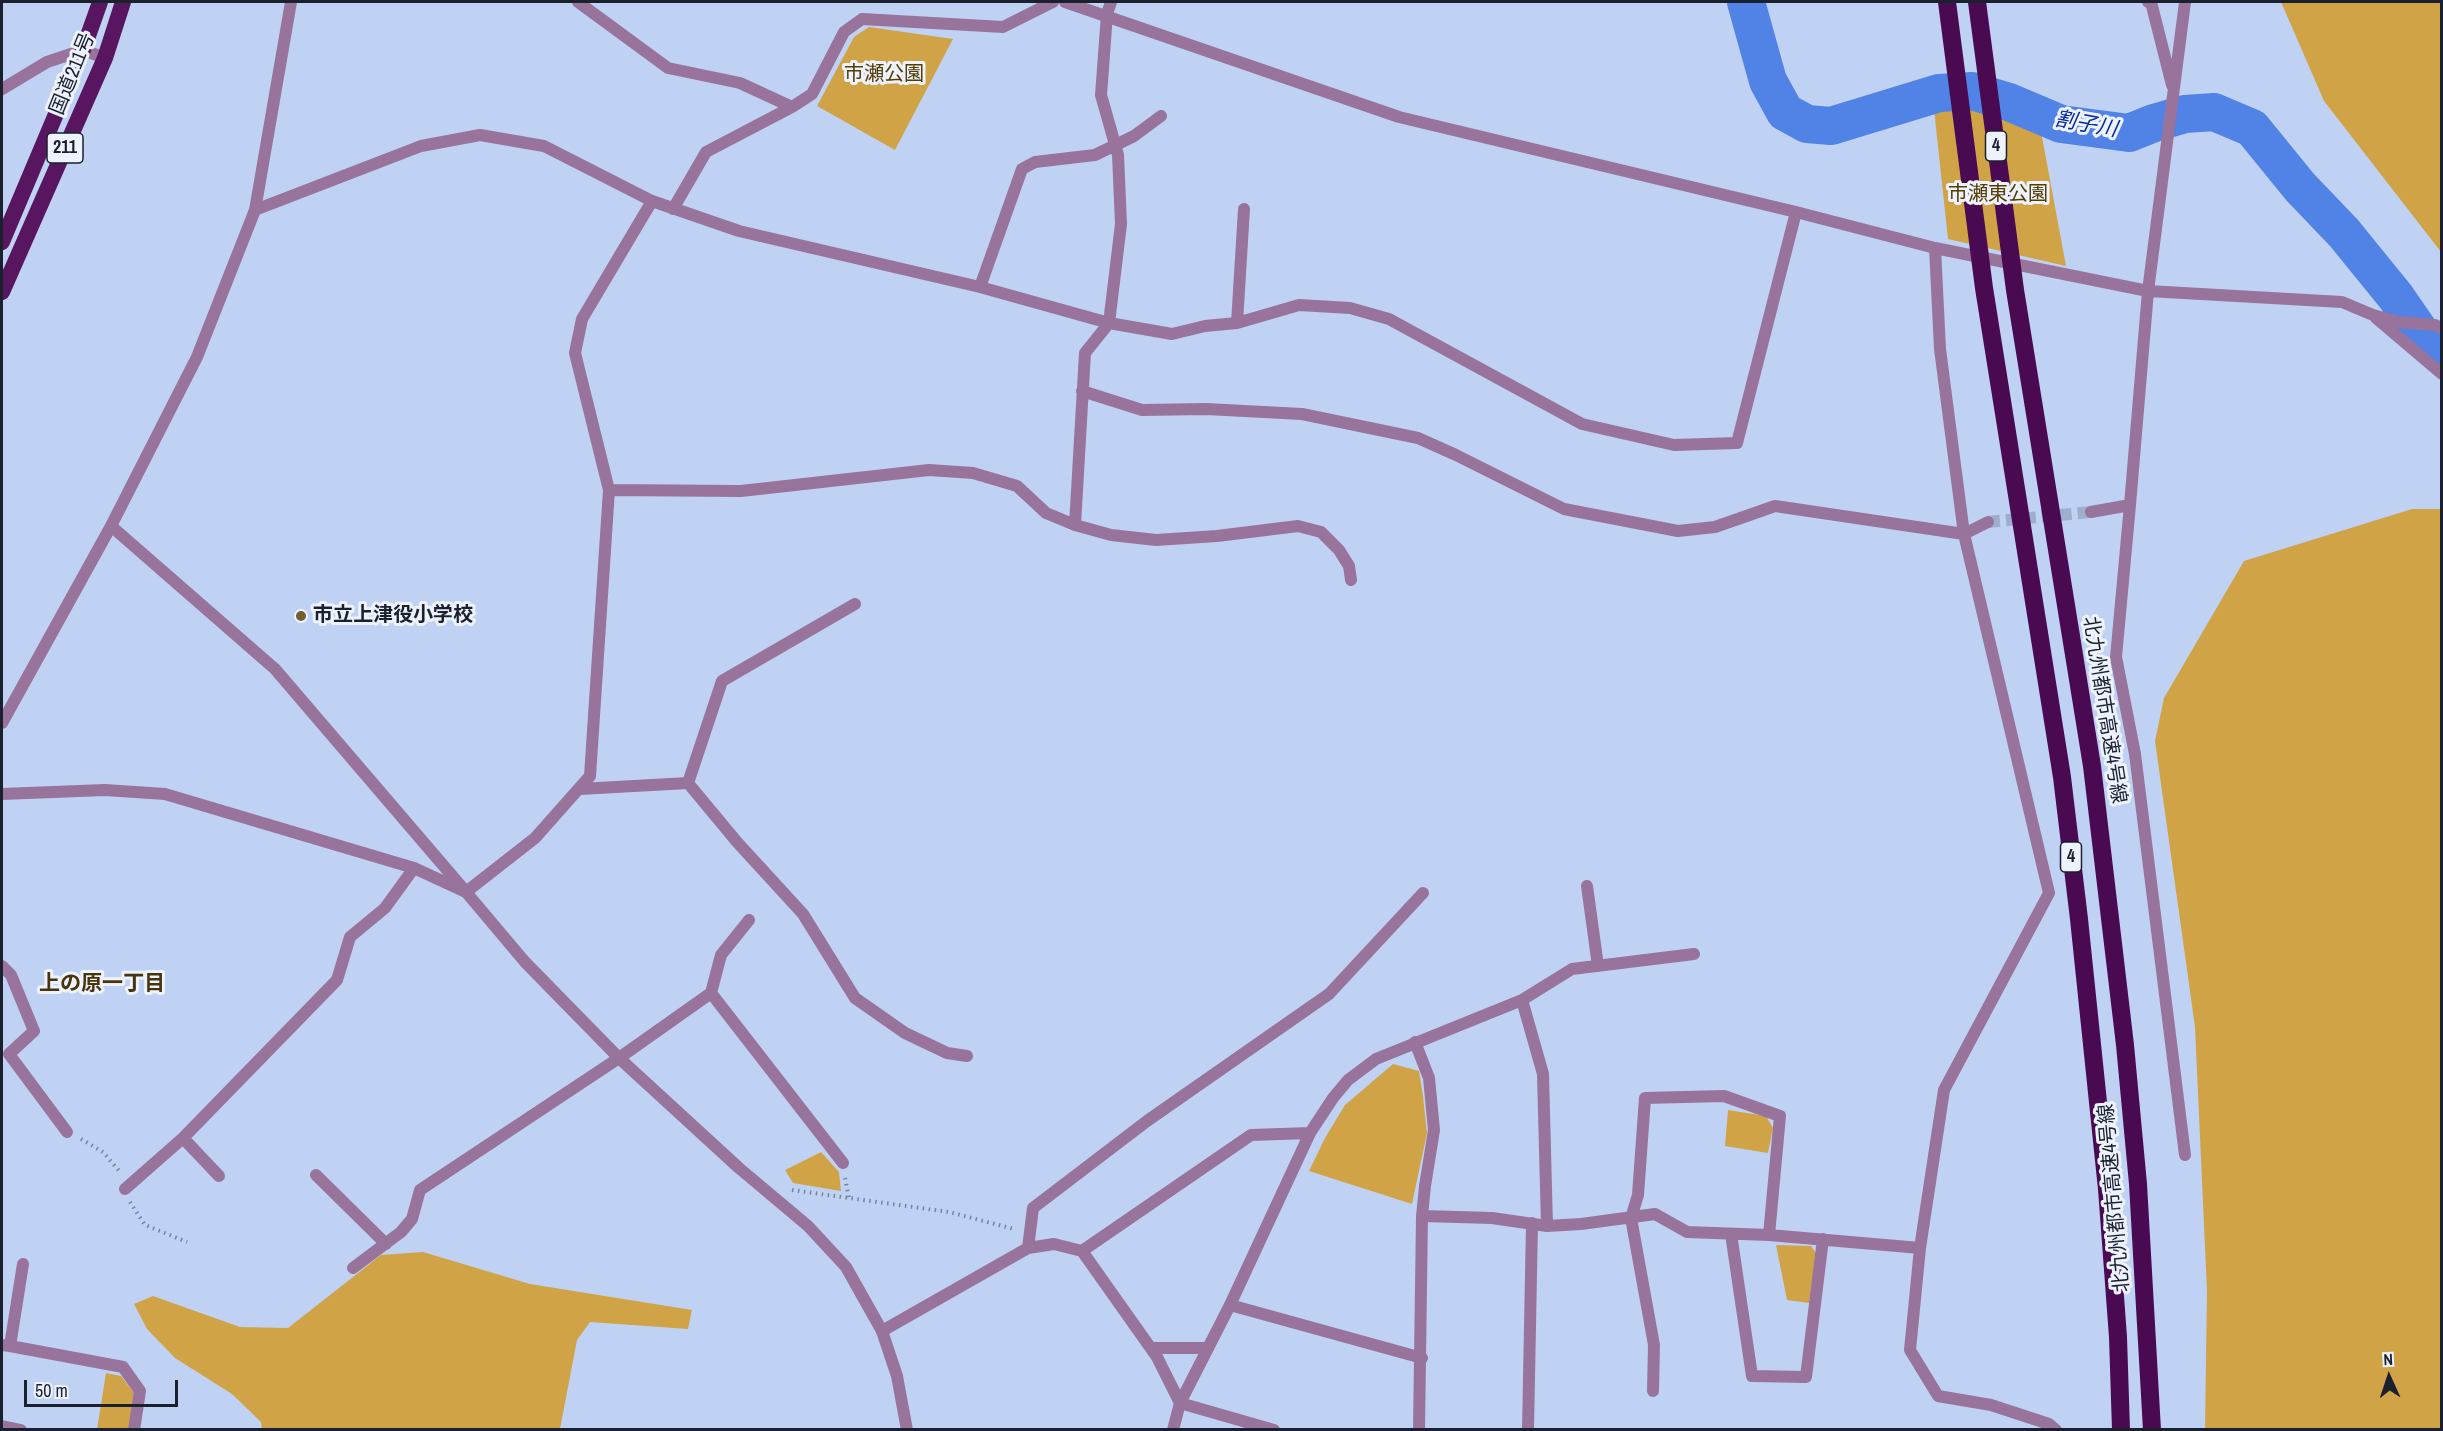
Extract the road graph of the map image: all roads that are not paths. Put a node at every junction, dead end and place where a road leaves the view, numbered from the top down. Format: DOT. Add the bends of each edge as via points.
graph roads {
  1 [pos="100,2"];
  2 [pos="123,2"];
  3 [pos="291,2"];
  4 [pos="578,2"];
  5 [pos="1053,2"];
  6 [pos="1065,2"];
  7 [pos="1111,2"];
  8 [pos="1947,2"];
  9 [pos="1977,2"];
  10 [pos="2150,2"];
  11 [pos="2185,2"];
  12 [pos="1107,15"];
  13 [pos="83,50"];
  14 [pos="105,58"];
  15 [pos="2,89"];
  16 [pos="2174,93"];
  17 [pos="792,107"];
  18 [pos="1161,116"];
  19 [pos="1115,145"];
  20 [pos="652,201"];
  21 [pos="673,209"];
  22 [pos="1244,209"];
  23 [pos="255,210"];
  24 [pos="1796,212"];
  25 [pos="2,242"];
  26 [pos="1935,248"];
  27 [pos="980,287"];
  28 [pos="2148,291"];
  29 [pos="2,292"];
  30 [pos="2373,315"];
  31 [pos="1237,323"];
  32 [pos="1109,324"];
  33 [pos="2438,326"];
  34 [pos="2442,374"];
  35 [pos="1082,391"];
  36 [pos="609,490"];
  37 [pos="2130,506"];
  38 [pos="2091,512"];
  39 [pos="1988,522"];
  40 [pos="1075,525"];
  41 [pos="111,526"];
  42 [pos="1964,534"];
  43 [pos="1351,580"];
  44 [pos="855,604"];
  45 [pos="2,723"];
  46 [pos="688,783"];
  47 [pos="580,789"];
  48 [pos="2,794"];
  49 [pos="414,868"];
  50 [pos="1587,886"];
  51 [pos="466,892"];
  52 [pos="1423,893"];
  53 [pos="749,920"];
  54 [pos="1694,954"];
  55 [pos="2,966"];
  56 [pos="1598,966"];
  57 [pos="711,993"];
  58 [pos="1522,1000"];
  59 [pos="1415,1042"];
  60 [pos="967,1056"];
  61 [pos="619,1058"];
  62 [pos="67,1132"];
  63 [pos="1310,1133"];
  64 [pos="183,1138"];
  65 [pos="2185,1155"];
  66 [pos="843,1163"];
  67 [pos="316,1175"];
  68 [pos="219,1176"];
  69 [pos="125,1189"];
  70 [pos="1422,1216"];
  71 [pos="1631,1218"];
  72 [pos="1532,1223"];
  73 [pos="1546,1226"];
  74 [pos="1731,1234"];
  75 [pos="1769,1235"];
  76 [pos="1823,1239"];
  77 [pos="386,1244"];
  78 [pos="1028,1248"];
  79 [pos="1920,1248"];
  80 [pos="1082,1251"];
  81 [pos="23,1264"];
  82 [pos="353,1268"];
  83 [pos="1230,1305"];
  84 [pos="882,1331"];
  85 [pos="6,1346"];
  86 [pos="1151,1348"];
  87 [pos="1208,1348"];
  88 [pos="1422,1358"];
  89 [pos="1653,1391"];
  90 [pos="1180,1403"];
  91 [pos="2,1426"];
  92 [pos="21,1430"];
  93 [pos="134,1430"];
  94 [pos="907,1430"];
  95 [pos="1173,1430"];
  96 [pos="1274,1430"];
  97 [pos="1419,1430"];
  98 [pos="1528,1430"];
  99 [pos="2056,1430"];
  100 [pos="2121,1430"];
  101 [pos="2152,1430"];
  1 -- 13 [label="highway, 国道211号 / 211"];
  2 -- 14 [label="highway, 国道211号 / 211"];
  3 -- 23 [label="street"];
  4 -- 17 [label="street" via="668,68 740,83"];
  5 -- 17 [label="street" via="1003,27 862,19 844,32 812,94"];
  6 -- 12 [label="street"];
  7 -- 12 [label="street"];
  8 -- 100 [label="highway, 北九州都市高速4号線 / 4" via="1984,288 2062,777 2107,1189"];
  9 -- 101 [label="highway, 北九州都市高速4号線 / 4" via="2015,290 2092,766 2138,1184"];
  10 -- 16 [label="street"];
  11 -- 16 [label="street"];
  12 -- 19 [label="street" via="1101,95"];
  12 -- 24 [label="street" via="1399,117"];
  13 -- 14 [label="street"];
  13 -- 15 [label="street" via="47,62"];
  13 -- 25 [label="highway, 国道211号 / 211"];
  14 -- 29 [label="highway, 国道211号 / 211"];
  16 -- 28 [label="street"];
  17 -- 21 [label="street" via="706,152"];
  18 -- 19 [label="street"];
  19 -- 27 [label="street" via="1095,155 1035,162 1022,169"];
  19 -- 32 [label="street" via="1121,224"];
  20 -- 21 [label="street"];
  20 -- 23 [label="street" via="544,146 480,135 421,146"];
  20 -- 36 [label="street" via="582,319 575,352"];
  21 -- 27 [label="street" via="804,248"];
  22 -- 31 [label="street"];
  23 -- 41 [label="street" via="197,357"];
  24 -- 26 [label="street"];
  24 -- 31 [label="street" via="1737,442 1674,446 1582,424 1389,319 1350,308 1299,305"];
  26 -- 28 [label="street"];
  26 -- 42 [label="street" via="1940,349"];
  27 -- 32 [label="street"];
  28 -- 30 [label="street" via="2342,302"];
  28 -- 37 [label="street"];
  30 -- 33 [label="street"];
  30 -- 34 [label="street"];
  31 -- 32 [label="street" via="1172,334"];
  32 -- 35 [label="street" via="1085,353"];
  35 -- 40 [label="street"];
  35 -- 42 [label="street" via="1142,410 1302,414 1418,438 1564,509 1678,531 1715,527 1775,506"];
  36 -- 40 [label="street" via="741,491 929,470 974,473 1017,486 1046,513"];
  36 -- 47 [label="street" via="590,776"];
  37 -- 38 [label="street"];
  37 -- 65 [label="street" via="2116,657 2135,754"];
  39 -- 42 [label="street"];
  40 -- 43 [label="street" via="1111,535 1156,540 1298,526 1321,532 1340,550"];
  41 -- 45 [label="street"];
  41 -- 51 [label="street" via="275,669"];
  42 -- 79 [label="street" via="2049,893 1944,1090"];
  44 -- 46 [label="street" via="722,681"];
  46 -- 47 [label="street"];
  46 -- 60 [label="street" via="803,914 855,998 905,1034 946,1053"];
  47 -- 51 [label="street" via="535,838"];
  48 -- 49 [label="street" via="105,790 165,794"];
  49 -- 51 [label="street"];
  49 -- 64 [label="street" via="385,908 350,937 337,980"];
  50 -- 56 [label="street"];
  51 -- 61 [label="street" via="525,962"];
  52 -- 78 [label="street" via="1329,994 1147,1121 1033,1208"];
  53 -- 57 [label="street" via="721,955"];
  54 -- 56 [label="street"];
  55 -- 62 [label="street" via="11,975 34,1031 9,1054"];
  56 -- 58 [label="street" via="1572,969"];
  57 -- 61 [label="street"];
  57 -- 66 [label="street"];
  58 -- 59 [label="street"];
  58 -- 73 [label="street" via="1543,1074"];
  59 -- 63 [label="street" via="1376,1059 1348,1080"];
  59 -- 70 [label="street" via="1429,1078 1434,1130"];
  61 -- 77 [label="street" via="420,1190 412,1220"];
  61 -- 84 [label="street" via="808,1226 846,1267"];
  63 -- 80 [label="street" via="1251,1135"];
  63 -- 83 [label="street"];
  64 -- 68 [label="street"];
  64 -- 69 [label="street"];
  67 -- 77 [label="street"];
  70 -- 72 [label="street"];
  70 -- 88 [label="street"];
  71 -- 73 [label="street"];
  71 -- 74 [label="street" via="1655,1214 1687,1232"];
  71 -- 75 [label="street" via="1638,1195 1645,1098 1724,1096 1780,1116"];
  71 -- 89 [label="street" via="1654,1345"];
  72 -- 73 [label="street"];
  72 -- 98 [label="street"];
  74 -- 75 [label="street"];
  74 -- 76 [label="street" via="1752,1376 1806,1377"];
  75 -- 76 [label="street"];
  76 -- 79 [label="street"];
  77 -- 82 [label="street"];
  78 -- 80 [label="street" via="1054,1244"];
  78 -- 84 [label="street"];
  79 -- 99 [label="street" via="1910,1350 1938,1396 1991,1405 2049,1424"];
  80 -- 86 [label="street"];
  81 -- 85 [label="street"];
  83 -- 87 [label="street"];
  83 -- 88 [label="street"];
  84 -- 94 [label="street" via="897,1376"];
  85 -- 93 [label="street" via="123,1367 140,1390"];
  86 -- 87 [label="street"];
  86 -- 90 [label="street"];
  87 -- 90 [label="street"];
  88 -- 97 [label="street"];
  90 -- 95 [label="street"];
  90 -- 96 [label="street"];
  91 -- 92 [label="street"];
}
